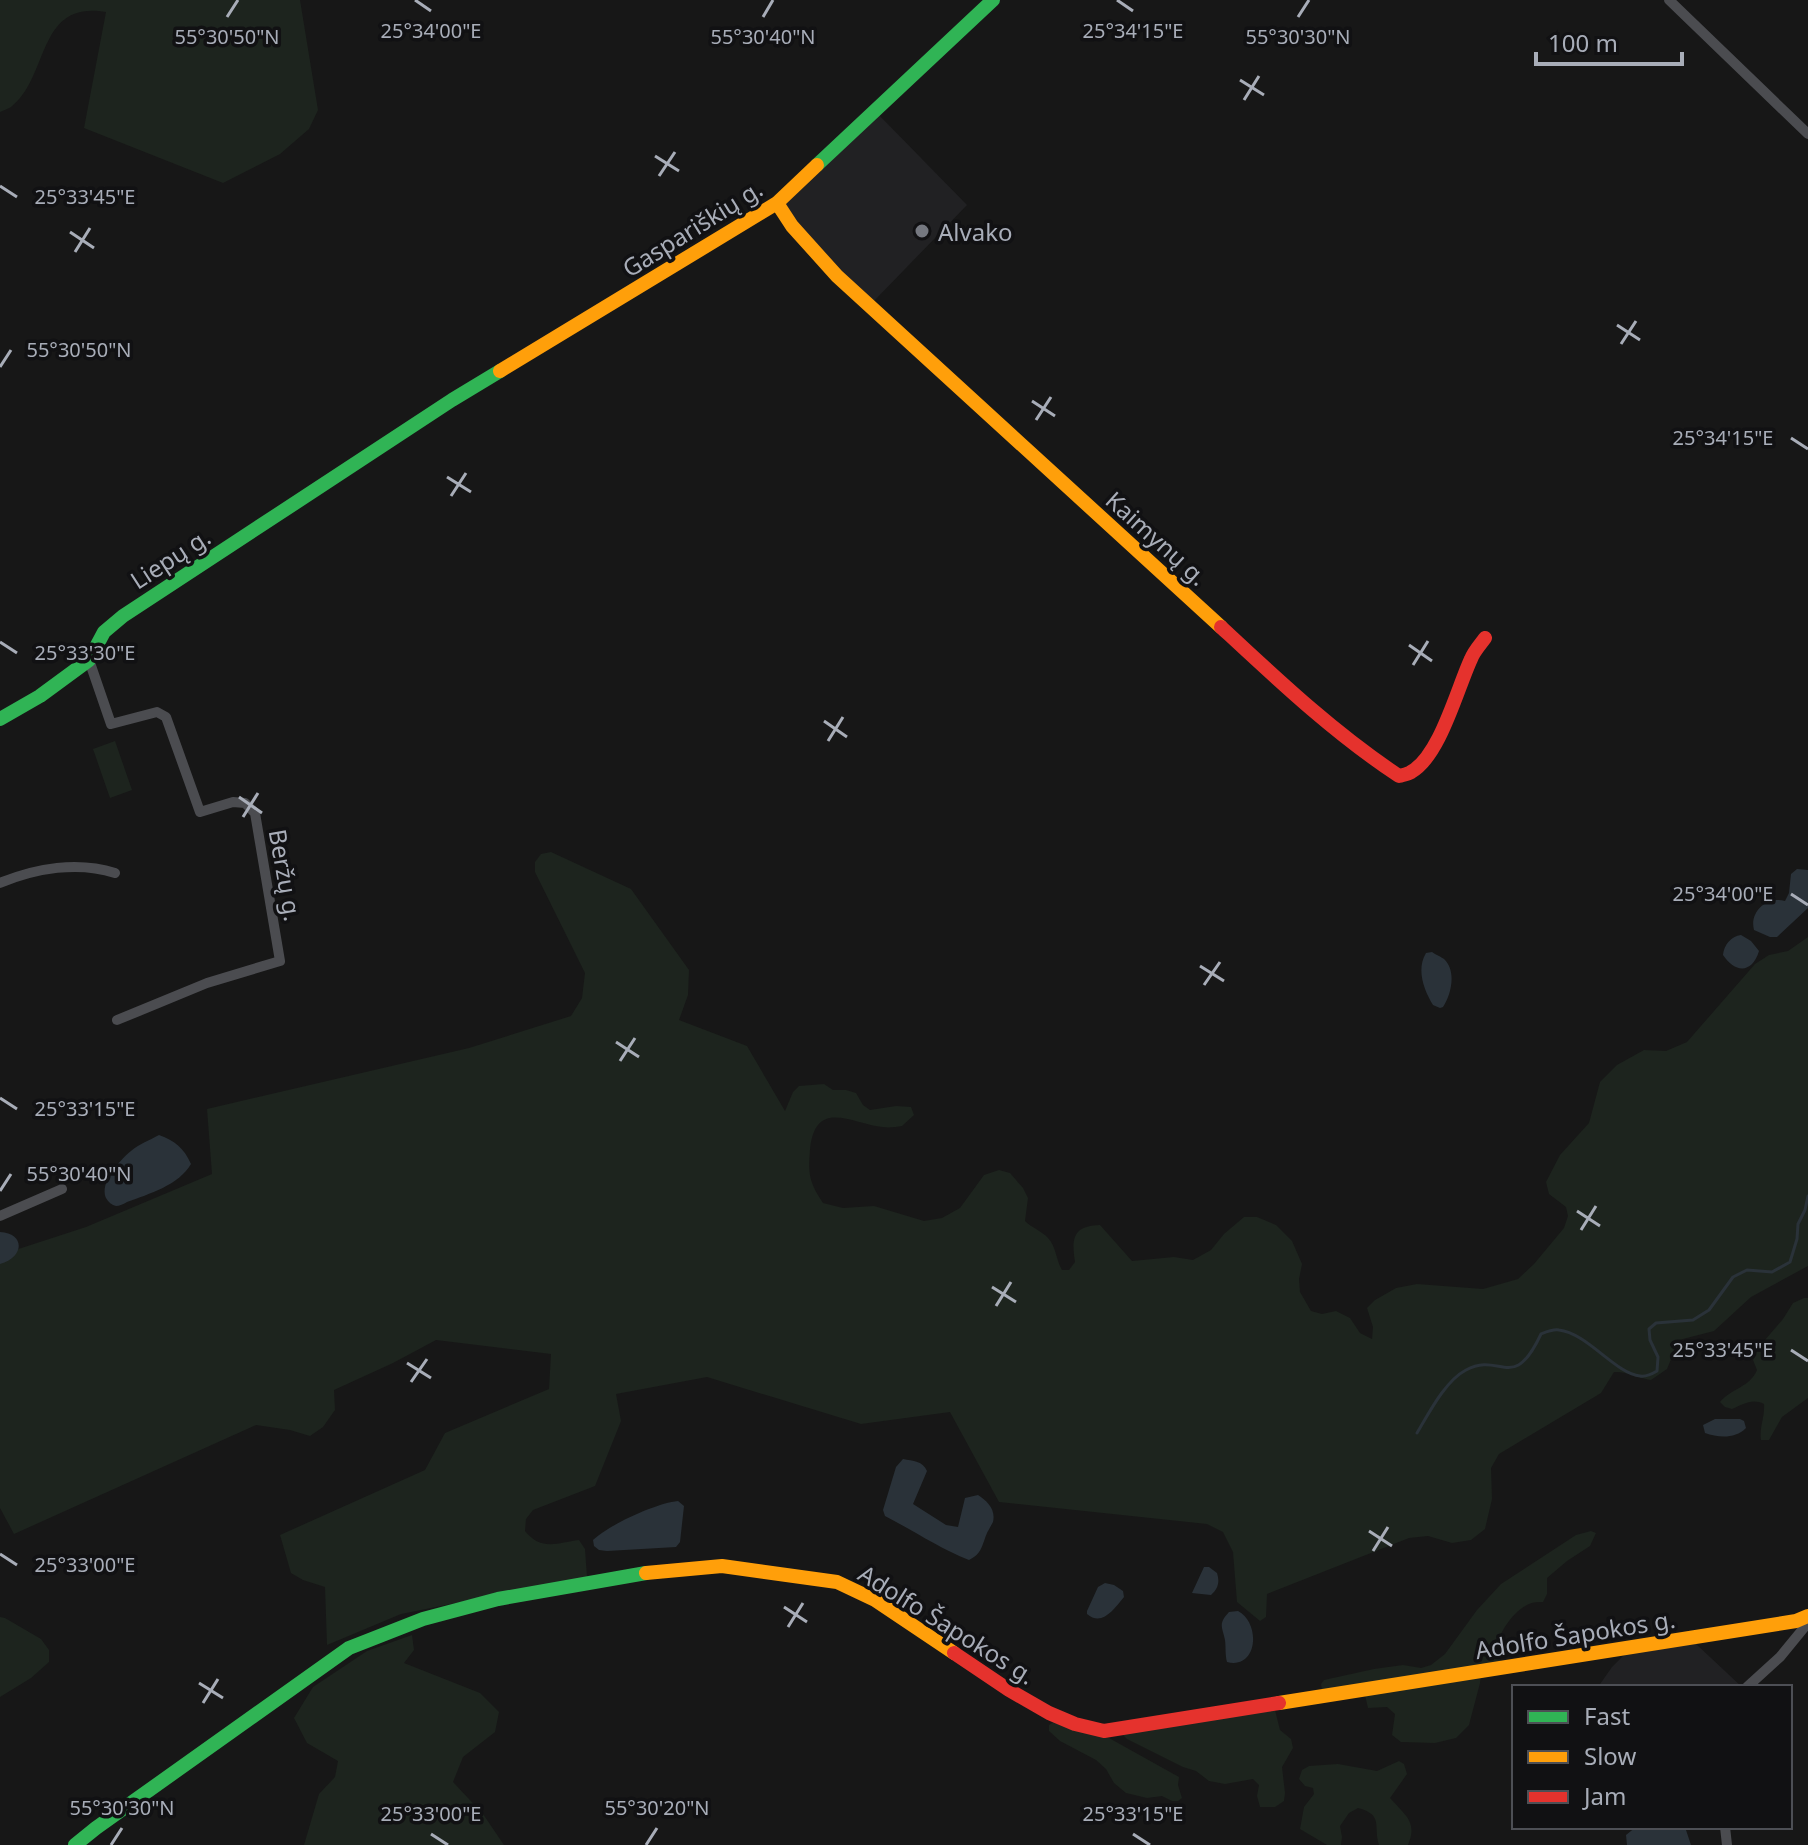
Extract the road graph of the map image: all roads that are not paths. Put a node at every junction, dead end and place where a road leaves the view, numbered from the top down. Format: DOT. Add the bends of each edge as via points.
graph roads {
  1 [pos="993,0"];
  2 [pos="1669,0"];
  3 [pos="1808,134"];
  4 [pos="777,203"];
  5 [pos="378,448"];
  6 [pos="1485,638"];
  7 [pos="89,660"];
  8 [pos="0,719"];
  9 [pos="115,873"];
  10 [pos="0,883"];
  11 [pos="117,1020"];
  12 [pos="62,1189"];
  13 [pos="0,1216"];
  14 [pos="1808,1616"];
  15 [pos="1808,1623"];
  16 [pos="1749,1685"];
  17 [pos="75,1845"];
  1 -- 4 [label="street, Gaspariškių g."];
  2 -- 3 [label="street"];
  4 -- 5 [label="street, Gaspariškių g."];
  4 -- 6 [label="street, Kaimynų g." via="837,276 1317,715 1399,776 1416,770 1430,751 1472,654"];
  5 -- 7 [label="street, Liepų g." via="123,616 104,632"];
  7 -- 8 [label="street, Liepų g."];
  7 -- 11 [label="street, Beržų g." via="111,724 157,712 166,717 200,812 233,802 245,803 255,813 280,961 207,983"];
  9 -- 10 [label="street" via="67,866"];
  12 -- 13 [label="street"];
  14 -- 17 [label="street, Adolfo Šapokos g." via="1104,1731 1049,1713 875,1600 837,1582 722,1566 631,1574 498,1599 423,1619 349,1648"];
  15 -- 16 [label="street"];
}
